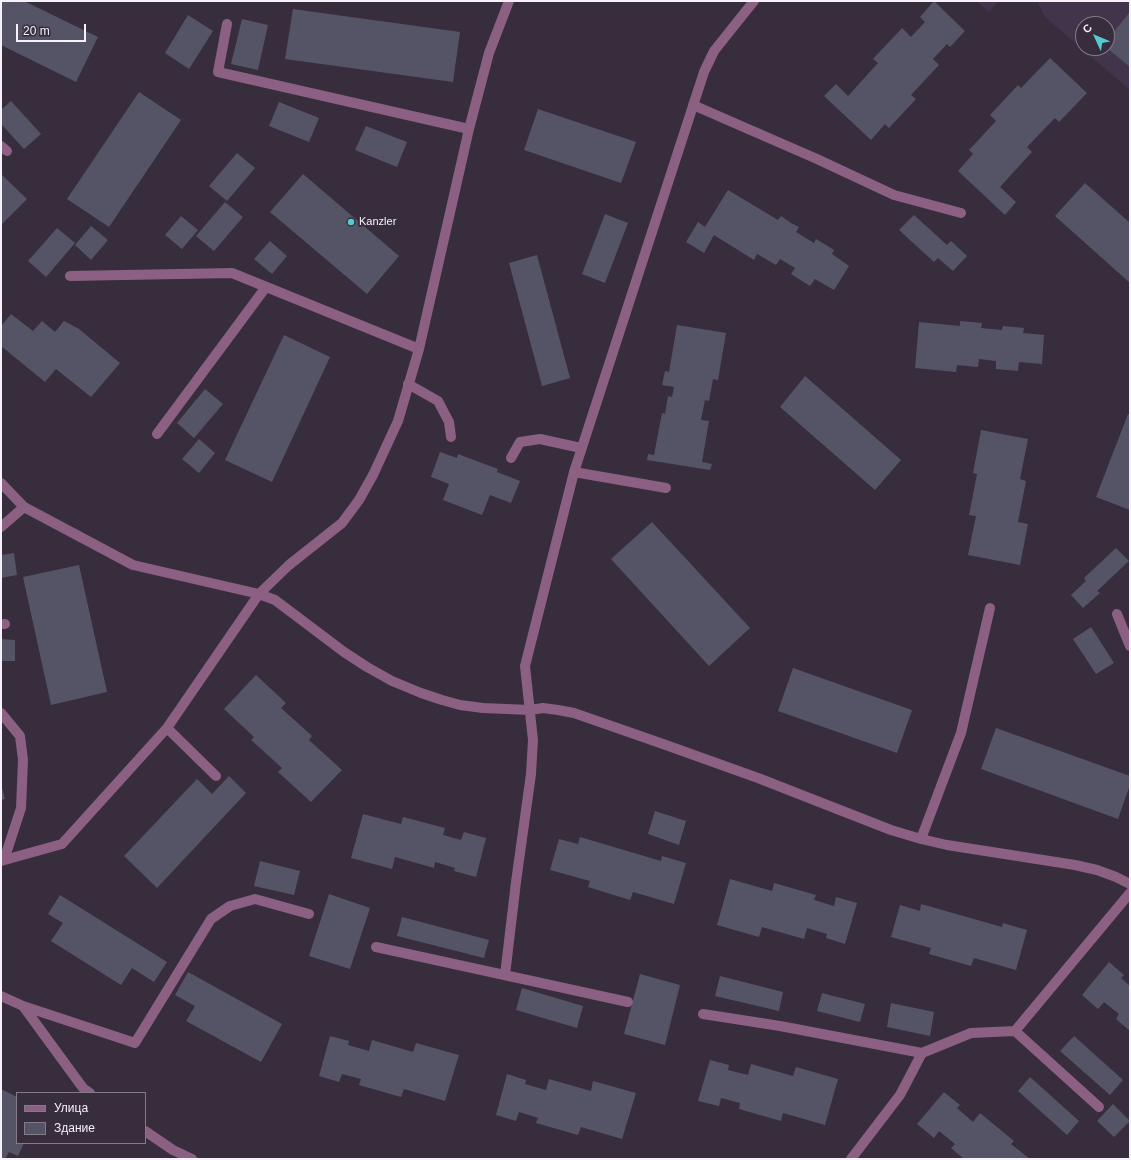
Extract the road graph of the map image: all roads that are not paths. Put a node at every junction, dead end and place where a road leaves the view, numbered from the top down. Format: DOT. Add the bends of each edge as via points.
graph roads {
  1 [pos="509,1"];
  2 [pos="754,1"];
  3 [pos="227,24"];
  4 [pos="693,105"];
  5 [pos="469,130"];
  6 [pos="962,213"];
  7 [pos="70,276"];
  8 [pos="266,287"];
  9 [pos="419,348"];
  10 [pos="408,384"];
  11 [pos="157,434"];
  12 [pos="451,437"];
  13 [pos="582,448"];
  14 [pos="512,458"];
  15 [pos="574,472"];
  16 [pos="1,484"];
  17 [pos="666,488"];
  18 [pos="24,507"];
  19 [pos="1,527"];
  20 [pos="259,594"];
  21 [pos="990,608"];
  22 [pos="1117,614"];
  23 [pos="1130,646"];
  24 [pos="530,710"];
  25 [pos="1,713"];
  26 [pos="167,728"];
  27 [pos="216,776"];
  28 [pos="920,839"];
  29 [pos="3,861"];
  30 [pos="1130,884"];
  31 [pos="1130,893"];
  32 [pos="309,914"];
  33 [pos="376,947"];
  34 [pos="505,975"];
  35 [pos="1,996"];
  36 [pos="628,1002"];
  37 [pos="23,1006"];
  38 [pos="702,1014"];
  39 [pos="1015,1032"];
  40 [pos="922,1052"];
  41 [pos="89,1092"];
  42 [pos="1099,1107"];
  43 [pos="146,1132"];
  44 [pos="192,1159"];
  45 [pos="852,1159"];
  1 -- 5 [label="street" via="489,53"];
  2 -- 4 [label="street" via="714,51"];
  3 -- 5 [label="street" via="218,72"];
  4 -- 6 [label="street" via="894,195"];
  4 -- 13 [label="street"];
  5 -- 9 [label="street"];
  7 -- 8 [label="street" via="232,273"];
  8 -- 9 [label="street"];
  8 -- 11 [label="street"];
  9 -- 10 [label="street"];
  10 -- 12 [label="street" via="438,401 449,422"];
  10 -- 20 [label="street" via="398,421 359,500 342,523 289,565"];
  13 -- 14 [label="street" via="540,439 520,442"];
  13 -- 15 [label="street"];
  15 -- 17 [label="street"];
  15 -- 24 [label="street" via="525,666"];
  16 -- 18 [label="street"];
  18 -- 19 [label="street"];
  18 -- 20 [label="street" via="133,565"];
  20 -- 24 [label="street" via="275,600 344,652 392,681 460,705"];
  20 -- 26 [label="street"];
  21 -- 28 [label="street" via="961,733"];
  22 -- 23 [label="street"];
  24 -- 28 [label="street" via="543,708 574,713"];
  24 -- 34 [label="street" via="533,740 531,774"];
  25 -- 29 [label="street" via="20,736 23,760 21,808"];
  26 -- 27 [label="street"];
  26 -- 29 [label="street" via="62,844"];
  28 -- 30 [label="street" via="1075,864"];
  31 -- 39 [label="street"];
  32 -- 37 [label="street" via="255,898 230,906 211,919 135,1043"];
  33 -- 34 [label="street"];
  34 -- 36 [label="street"];
  35 -- 37 [label="street"];
  37 -- 41 [label="street" via="83,1088"];
  38 -- 40 [label="street"];
  39 -- 40 [label="street" via="971,1033"];
  39 -- 42 [label="street"];
  40 -- 45 [label="street" via="900,1095"];
  43 -- 44 [label="street"];
}
